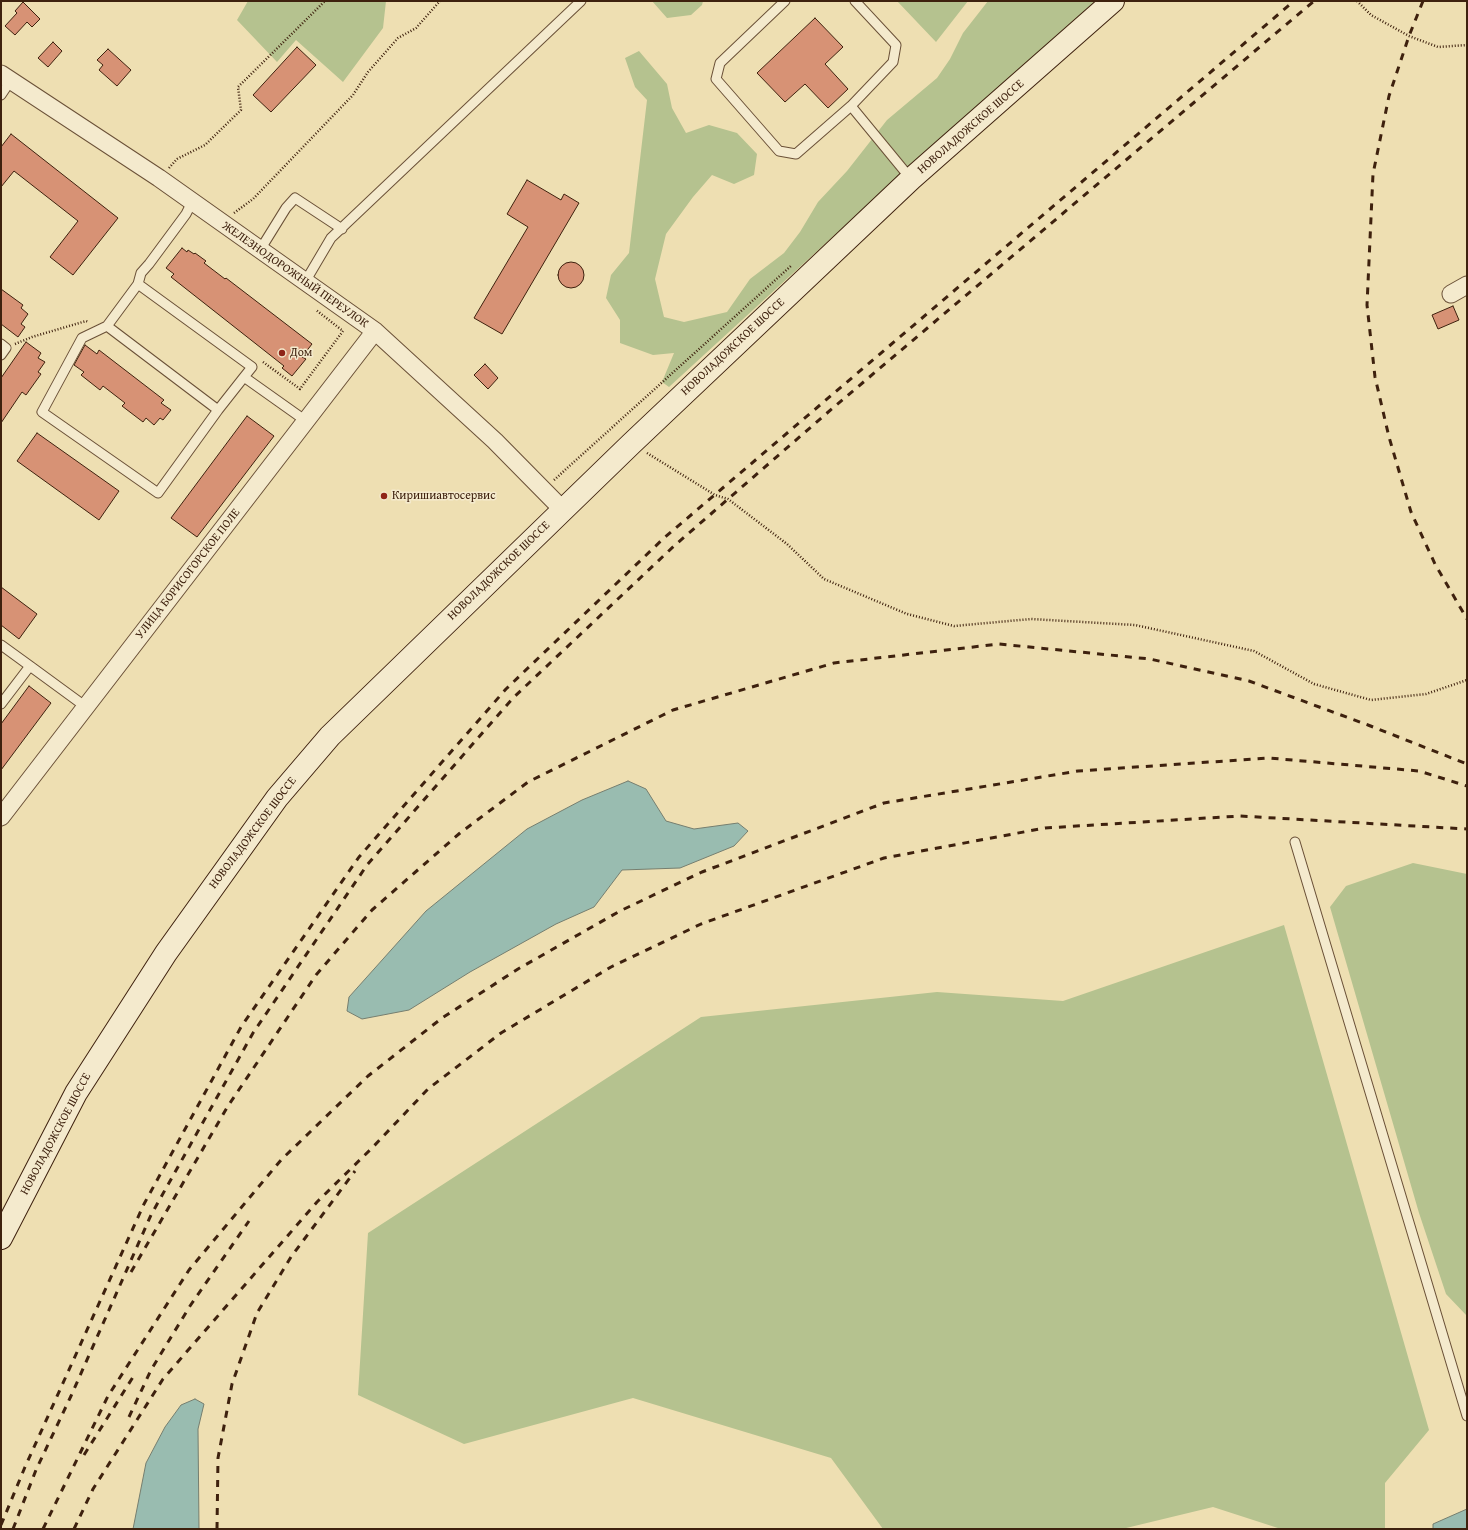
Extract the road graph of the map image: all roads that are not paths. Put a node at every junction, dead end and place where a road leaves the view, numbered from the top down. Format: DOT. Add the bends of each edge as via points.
graph roads {
  1 [pos="581,1"];
  2 [pos="785,1"];
  3 [pos="855,1"];
  4 [pos="1113,1"];
  5 [pos="6,77"];
  6 [pos="1,95"];
  7 [pos="851,106"];
  8 [pos="911,179"];
  9 [pos="192,202"];
  10 [pos="342,228"];
  11 [pos="260,250"];
  12 [pos="305,282"];
  13 [pos="138,284"];
  14 [pos="1467,285"];
  15 [pos="1451,294"];
  16 [pos="108,326"];
  17 [pos="375,331"];
  18 [pos="244,377"];
  19 [pos="218,410"];
  20 [pos="306,421"];
  21 [pos="563,510"];
  22 [pos="1,645"];
  23 [pos="30,666"];
  24 [pos="1,704"];
  25 [pos="86,707"];
  26 [pos="1,817"];
  27 [pos="1295,842"];
  28 [pos="1,1238"];
  29 [pos="1467,1416"];
  1 -- 10 [label="lane"];
  2 -- 7 [label="lane" via="720,63 716,80 779,151 796,154"];
  3 -- 7 [label="lane" via="896,45 893,62"];
  4 -- 8 [label="main road, НОВОЛАДОЖСКОЕ ШОССЕ"];
  5 -- 6 [label="lane"];
  5 -- 9 [label="street, ЖЕЛЕЗНОДОРОЖНЫЙ ПЕРЕУЛОК"];
  7 -- 8 [label="lane"];
  8 -- 21 [label="main road, НОВОЛАДОЖСКОЕ ШОССЕ"];
  9 -- 11 [label="street, ЖЕЛЕЗНОДОРОЖНЫЙ ПЕРЕУЛОК"];
  9 -- 13 [label="lane" via="141,272"];
  10 -- 11 [label="lane" via="295,198"];
  10 -- 12 [label="lane" via="331,238"];
  11 -- 12 [label="street, ЖЕЛЕЗНОДОРОЖНЫЙ ПЕРЕУЛОК"];
  12 -- 17 [label="street, ЖЕЛЕЗНОДОРОЖНЫЙ ПЕРЕУЛОК"];
  13 -- 16 [label="lane"];
  13 -- 18 [label="lane" via="252,367"];
  14 -- 15 [label="street"];
  16 -- 19 [label="lane"];
  16 -- 19 [label="lane" via="82,338 42,412 158,493"];
  17 -- 20 [label="street, УЛИЦА БОРИСОГОРСКОЕ ПОЛЕ"];
  17 -- 21 [label="street, ЖЕЛЕЗНОДОРОЖНЫЙ ПЕРЕУЛОК" via="495,441"];
  18 -- 19 [label="lane"];
  18 -- 20 [label="lane"];
  20 -- 25 [label="street, УЛИЦА БОРИСОГОРСКОЕ ПОЛЕ"];
  21 -- 28 [label="main road, НОВОЛАДОЖСКОЕ ШОССЕ" via="330,736 277,798 166,953 76,1093"];
  22 -- 23 [label="lane"];
  23 -- 24 [label="lane"];
  23 -- 25 [label="lane"];
  25 -- 26 [label="street, УЛИЦА БОРИСОГОРСКОЕ ПОЛЕ"];
  27 -- 29 [label="lane"];
}
